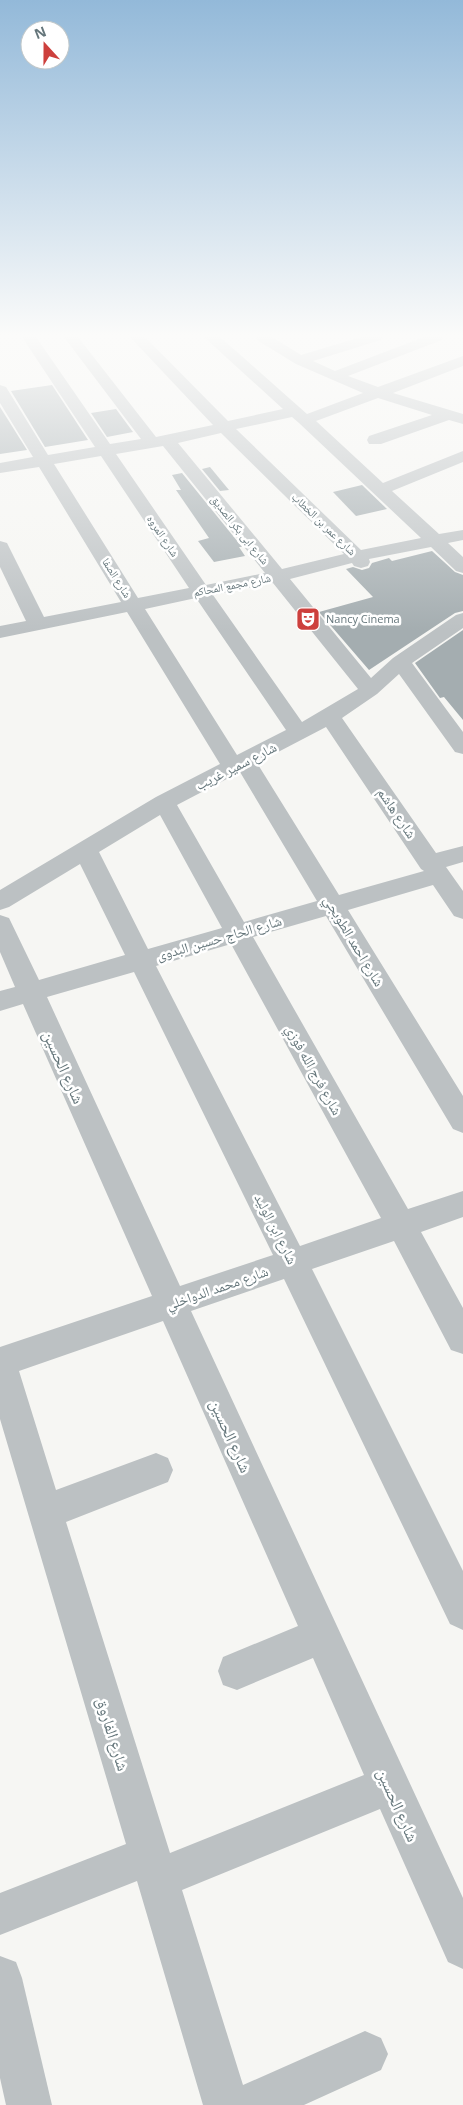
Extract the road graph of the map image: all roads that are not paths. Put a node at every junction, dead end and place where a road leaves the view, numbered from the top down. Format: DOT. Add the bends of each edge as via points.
graph roads {
  1 [pos="28,435"];
  2 [pos="95,435"];
  3 [pos="154,435"];
  4 [pos="184,435"];
  5 [pos="232,435"];
  6 [pos="322,435"];
  7 [pos="390,435"];
  8 [pos="376,440"];
  9 [pos="159,441"];
  10 [pos="105,450"];
  11 [pos="463,456"];
  12 [pos="44,460"];
  13 [pos="0,468"];
  14 [pos="380,490"];
  15 [pos="463,535"];
  16 [pos="434,542"];
  17 [pos="0,547"];
  18 [pos="359,559"];
  19 [pos="463,567"];
  20 [pos="278,576"];
  21 [pos="200,591"];
  22 [pos="133,605"];
  23 [pos="463,619"];
  24 [pos="37,624"];
  25 [pos="0,632"];
  26 [pos="400,662"];
  27 [pos="370,690"];
  28 [pos="330,716"];
  29 [pos="299,733"];
  30 [pos="463,747"];
  31 [pos="239,764"];
  32 [pos="164,802"];
  33 [pos="85,849"];
  34 [pos="463,854"];
  35 [pos="435,869"];
  36 [pos="0,901"];
  37 [pos="333,906"];
  38 [pos="463,910"];
  39 [pos="0,924"];
  40 [pos="237,933"];
  41 [pos="141,961"];
  42 [pos="15,997"];
  43 [pos="463,1121"];
  44 [pos="463,1204"];
  45 [pos="401,1225"];
  46 [pos="292,1262"];
  47 [pos="171,1304"];
  48 [pos="463,1339"];
  49 [pos="0,1363"];
  50 [pos="156,1470"];
  51 [pos="45,1512"];
  52 [pos="463,1611"];
  53 [pos="321,1635"];
  54 [pos="236,1671"];
  55 [pos="389,1785"];
  56 [pos="153,1867"];
  57 [pos="0,1914"];
  58 [pos="463,1947"];
  59 [pos="0,1978"];
  60 [pos="365,2054"];
  61 [pos="28,2105"];
  62 [pos="226,2105"];
  63 [pos="252,2105"];
  1 -- 12 [label="street, شارع الصفا"];
  2 -- 10 [label="street, شارع المروه"];
  3 -- 9 [label="street, شارع ابى بكر الصديق"];
  4 -- 9 [label="street"];
  5 -- 18 [label="street, شارع عمر بن الخطاب"];
  6 -- 14 [label="street"];
  7 -- 8 [label="street"];
  9 -- 10 [label="street"];
  9 -- 20 [label="street, شارع ابى بكر الصديق"];
  10 -- 12 [label="street"];
  10 -- 21 [label="street, شارع المروه"];
  11 -- 14 [label="street"];
  12 -- 13 [label="street"];
  12 -- 22 [label="street, شارع الصفا"];
  14 -- 16 [label="street"];
  15 -- 16 [label="street, شارع مجمع المحاكم"];
  16 -- 18 [label="street, شارع مجمع المحاكم"];
  16 -- 19 [label="street"];
  17 -- 24 [label="street"];
  18 -- 20 [label="street, شارع مجمع المحاكم"];
  20 -- 21 [label="street, شارع مجمع المحاكم"];
  20 -- 27 [label="street, شارع ابى بكر الصديق"];
  21 -- 22 [label="street, شارع مجمع المحاكم"];
  21 -- 29 [label="street, شارع المروه"];
  22 -- 24 [label="street, شارع مجمع المحاكم"];
  22 -- 31 [label="street, شارع الصفا"];
  23 -- 26 [label="street, شارع سمير غريب"];
  24 -- 25 [label="street, شارع مجمع المحاكم"];
  26 -- 27 [label="street, شارع سمير غريب"];
  26 -- 30 [label="street"];
  27 -- 28 [label="street, شارع سمير غريب"];
  28 -- 29 [label="street, شارع سمير غريب"];
  28 -- 35 [label="street, شارع هاشم"];
  29 -- 31 [label="street, شارع سمير غريب"];
  31 -- 32 [label="street, شارع سمير غريب"];
  31 -- 37 [label="street, شارع احمد الطوبجي"];
  32 -- 33 [label="street, شارع سمير غريب"];
  32 -- 40 [label="street, شارع فرج الله فوزي"];
  33 -- 36 [label="street, شارع سمير غريب"];
  33 -- 41 [label="street, شارع ابن الوليد"];
  34 -- 35 [label="street, شارع الحاج حسين البدوى"];
  35 -- 37 [label="street, شارع الحاج حسين البدوى"];
  35 -- 38 [label="street, شارع هاشم"];
  37 -- 40 [label="street, شارع الحاج حسين البدوى"];
  37 -- 43 [label="street, شارع احمد الطوبجي"];
  39 -- 42 [label="street, شارع الحسين"];
  40 -- 41 [label="street, شارع الحاج حسين البدوى"];
  40 -- 45 [label="street, شارع فرج الله فوزي"];
  41 -- 42 [label="street, شارع الحاج حسين البدوى"];
  41 -- 46 [label="street, شارع ابن الوليد"];
  42 -- 47 [label="street, شارع الحسين"];
  44 -- 45 [label="street, شارع محمد الدواخلي"];
  45 -- 46 [label="street, شارع محمد الدواخلي"];
  45 -- 48 [label="street, شارع فرج الله فوزي"];
  46 -- 47 [label="street, شارع محمد الدواخلي"];
  46 -- 52 [label="street, شارع ابن الوليد"];
  47 -- 49 [label="street, شارع محمد الدواخلي"];
  47 -- 53 [label="street, شارع الحسين"];
  49 -- 51 [label="street, شارع الفاروق"];
  50 -- 51 [label="street"];
  51 -- 56 [label="street, شارع الفاروق"];
  53 -- 54 [label="street"];
  53 -- 55 [label="street, شارع الحسين"];
  55 -- 56 [label="street"];
  55 -- 58 [label="street, شارع الحسين"];
  56 -- 57 [label="street"];
  56 -- 62 [label="street, شارع الفاروق"];
  59 -- 61 [label="street"];
  60 -- 63 [label="street"];
}
